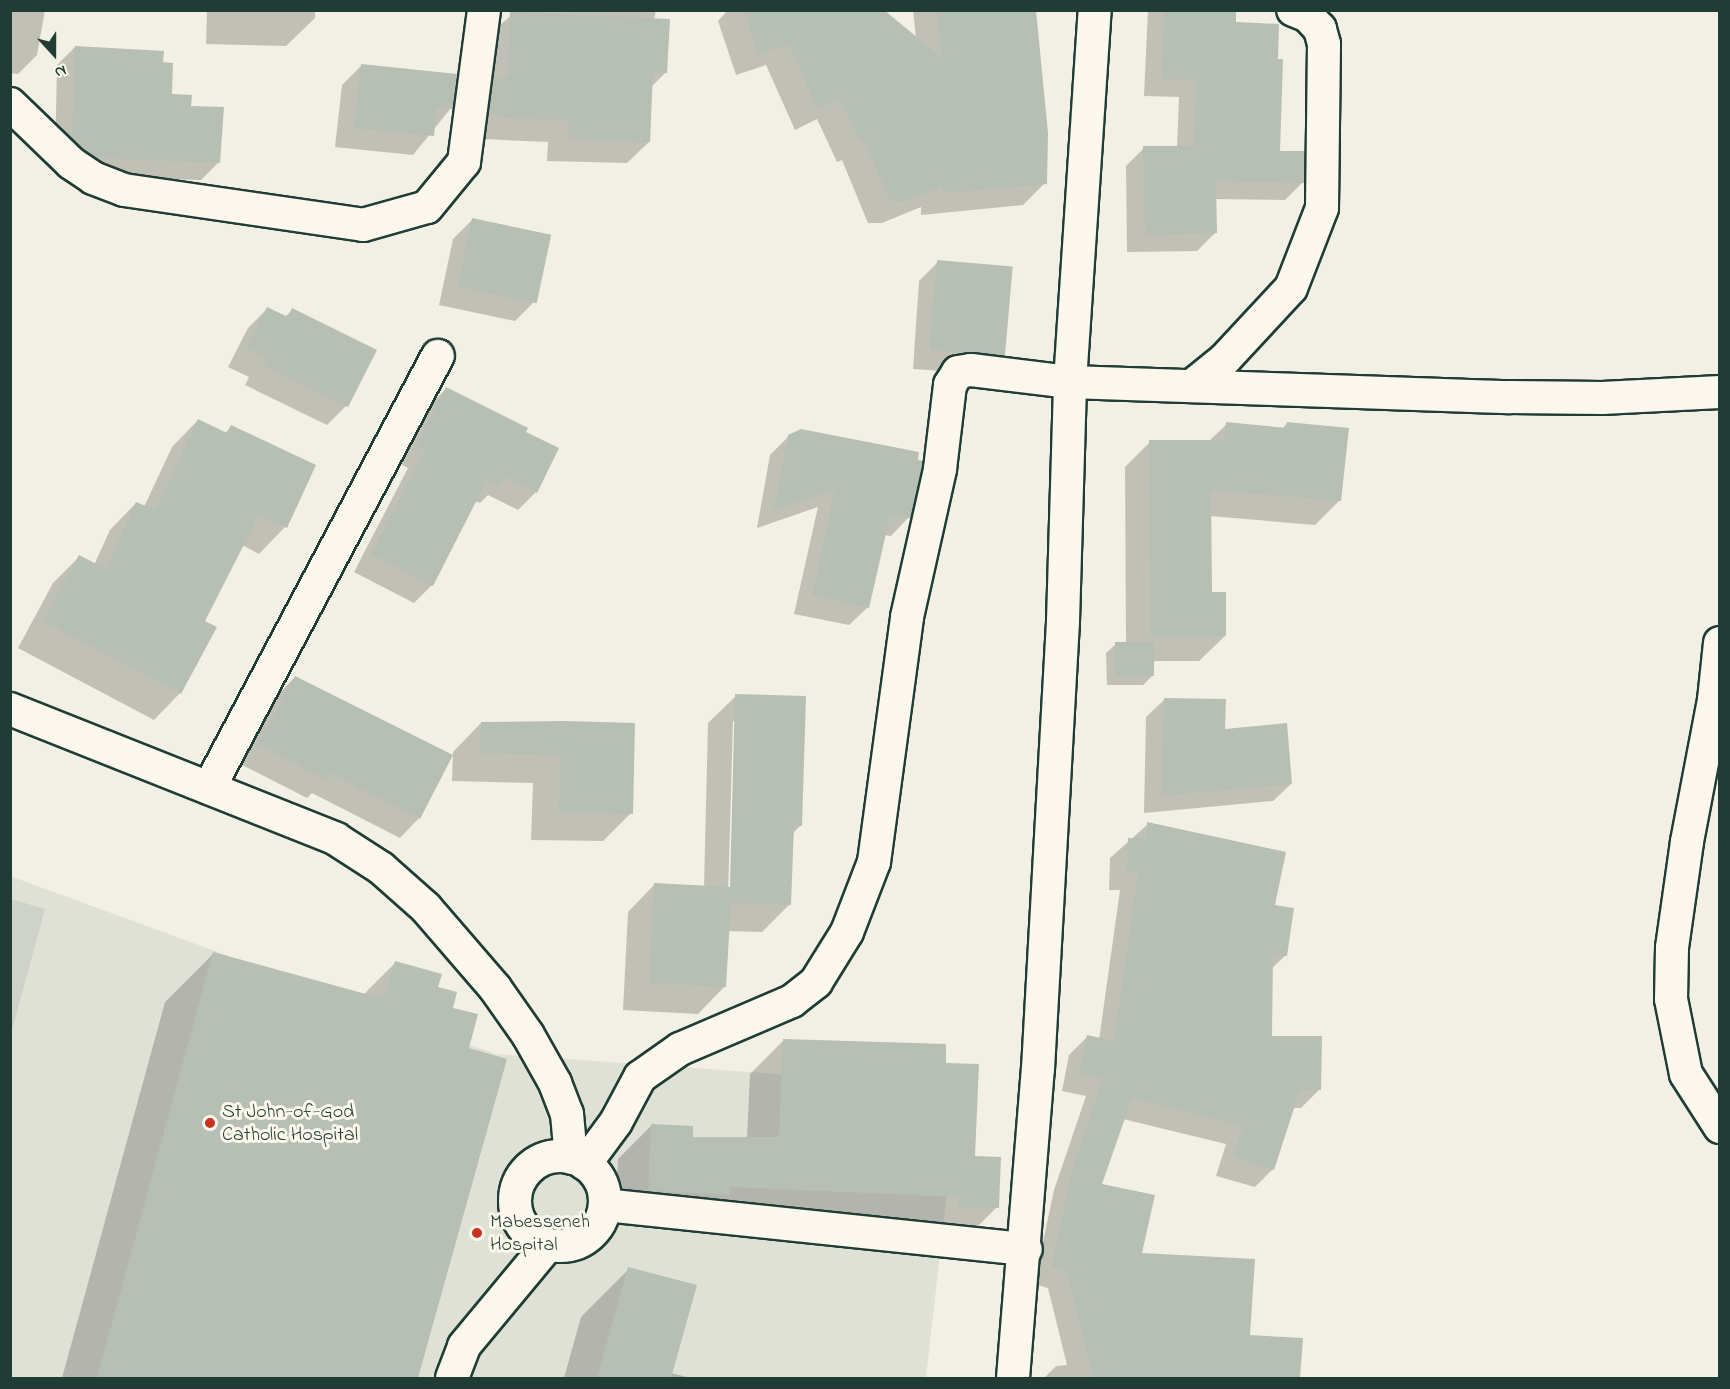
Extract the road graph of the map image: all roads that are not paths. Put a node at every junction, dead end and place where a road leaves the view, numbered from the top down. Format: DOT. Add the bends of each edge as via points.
graph roads {
  1 [pos="484,10"];
  2 [pos="1095,10"];
  3 [pos="1293,10"];
  4 [pos="10,104"];
  5 [pos="438,356"];
  6 [pos="1070,382"];
  7 [pos="1193,385"];
  8 [pos="1719,392"];
  9 [pos="1719,642"];
  10 [pos="10,709"];
  11 [pos="208,788"];
  12 [pos="1719,1127"];
  13 [pos="578,1161"];
  14 [pos="605,1205"];
  15 [pos="548,1245"];
  16 [pos="1026,1249"];
  17 [pos="452,1378"];
  18 [pos="1013,1378"];
  1 -- 4 [label="street" via="464,162 427,207 363,225 124,190 93,178 71,163"];
  2 -- 6 [label="street"];
  3 -- 7 [label="street" via="1308,16 1320,29 1324,44 1322,208 1291,288 1225,359"];
  5 -- 11 [label="street"];
  6 -- 7 [label="street"];
  6 -- 13 [label="street" via="971,370 958,372 950,385 940,469 907,617 874,862 847,932 816,982 792,1001 680,1048 640,1077 616,1122"];
  6 -- 16 [label="street" via="1063,621"];
  7 -- 8 [label="street" via="1510,397 1602,398"];
  9 -- 12 [label="street" via="1714,700 1672,948 1671,999 1686,1074"];
  10 -- 11 [label="street"];
  11 -- 13 [label="street" via="336,839 381,868 426,908 495,988 528,1035 555,1083"];
  13 -- 14 [label="street" via="603,1189"];
  13 -- 15 [label="street" via="540,1161 518,1183 514,1197 522,1227"];
  14 -- 15 [label="street" via="601,1220 585,1238 564,1246"];
  14 -- 16 [label="street"];
  15 -- 17 [label="street" via="464,1346"];
  16 -- 18 [label="street"];
}
